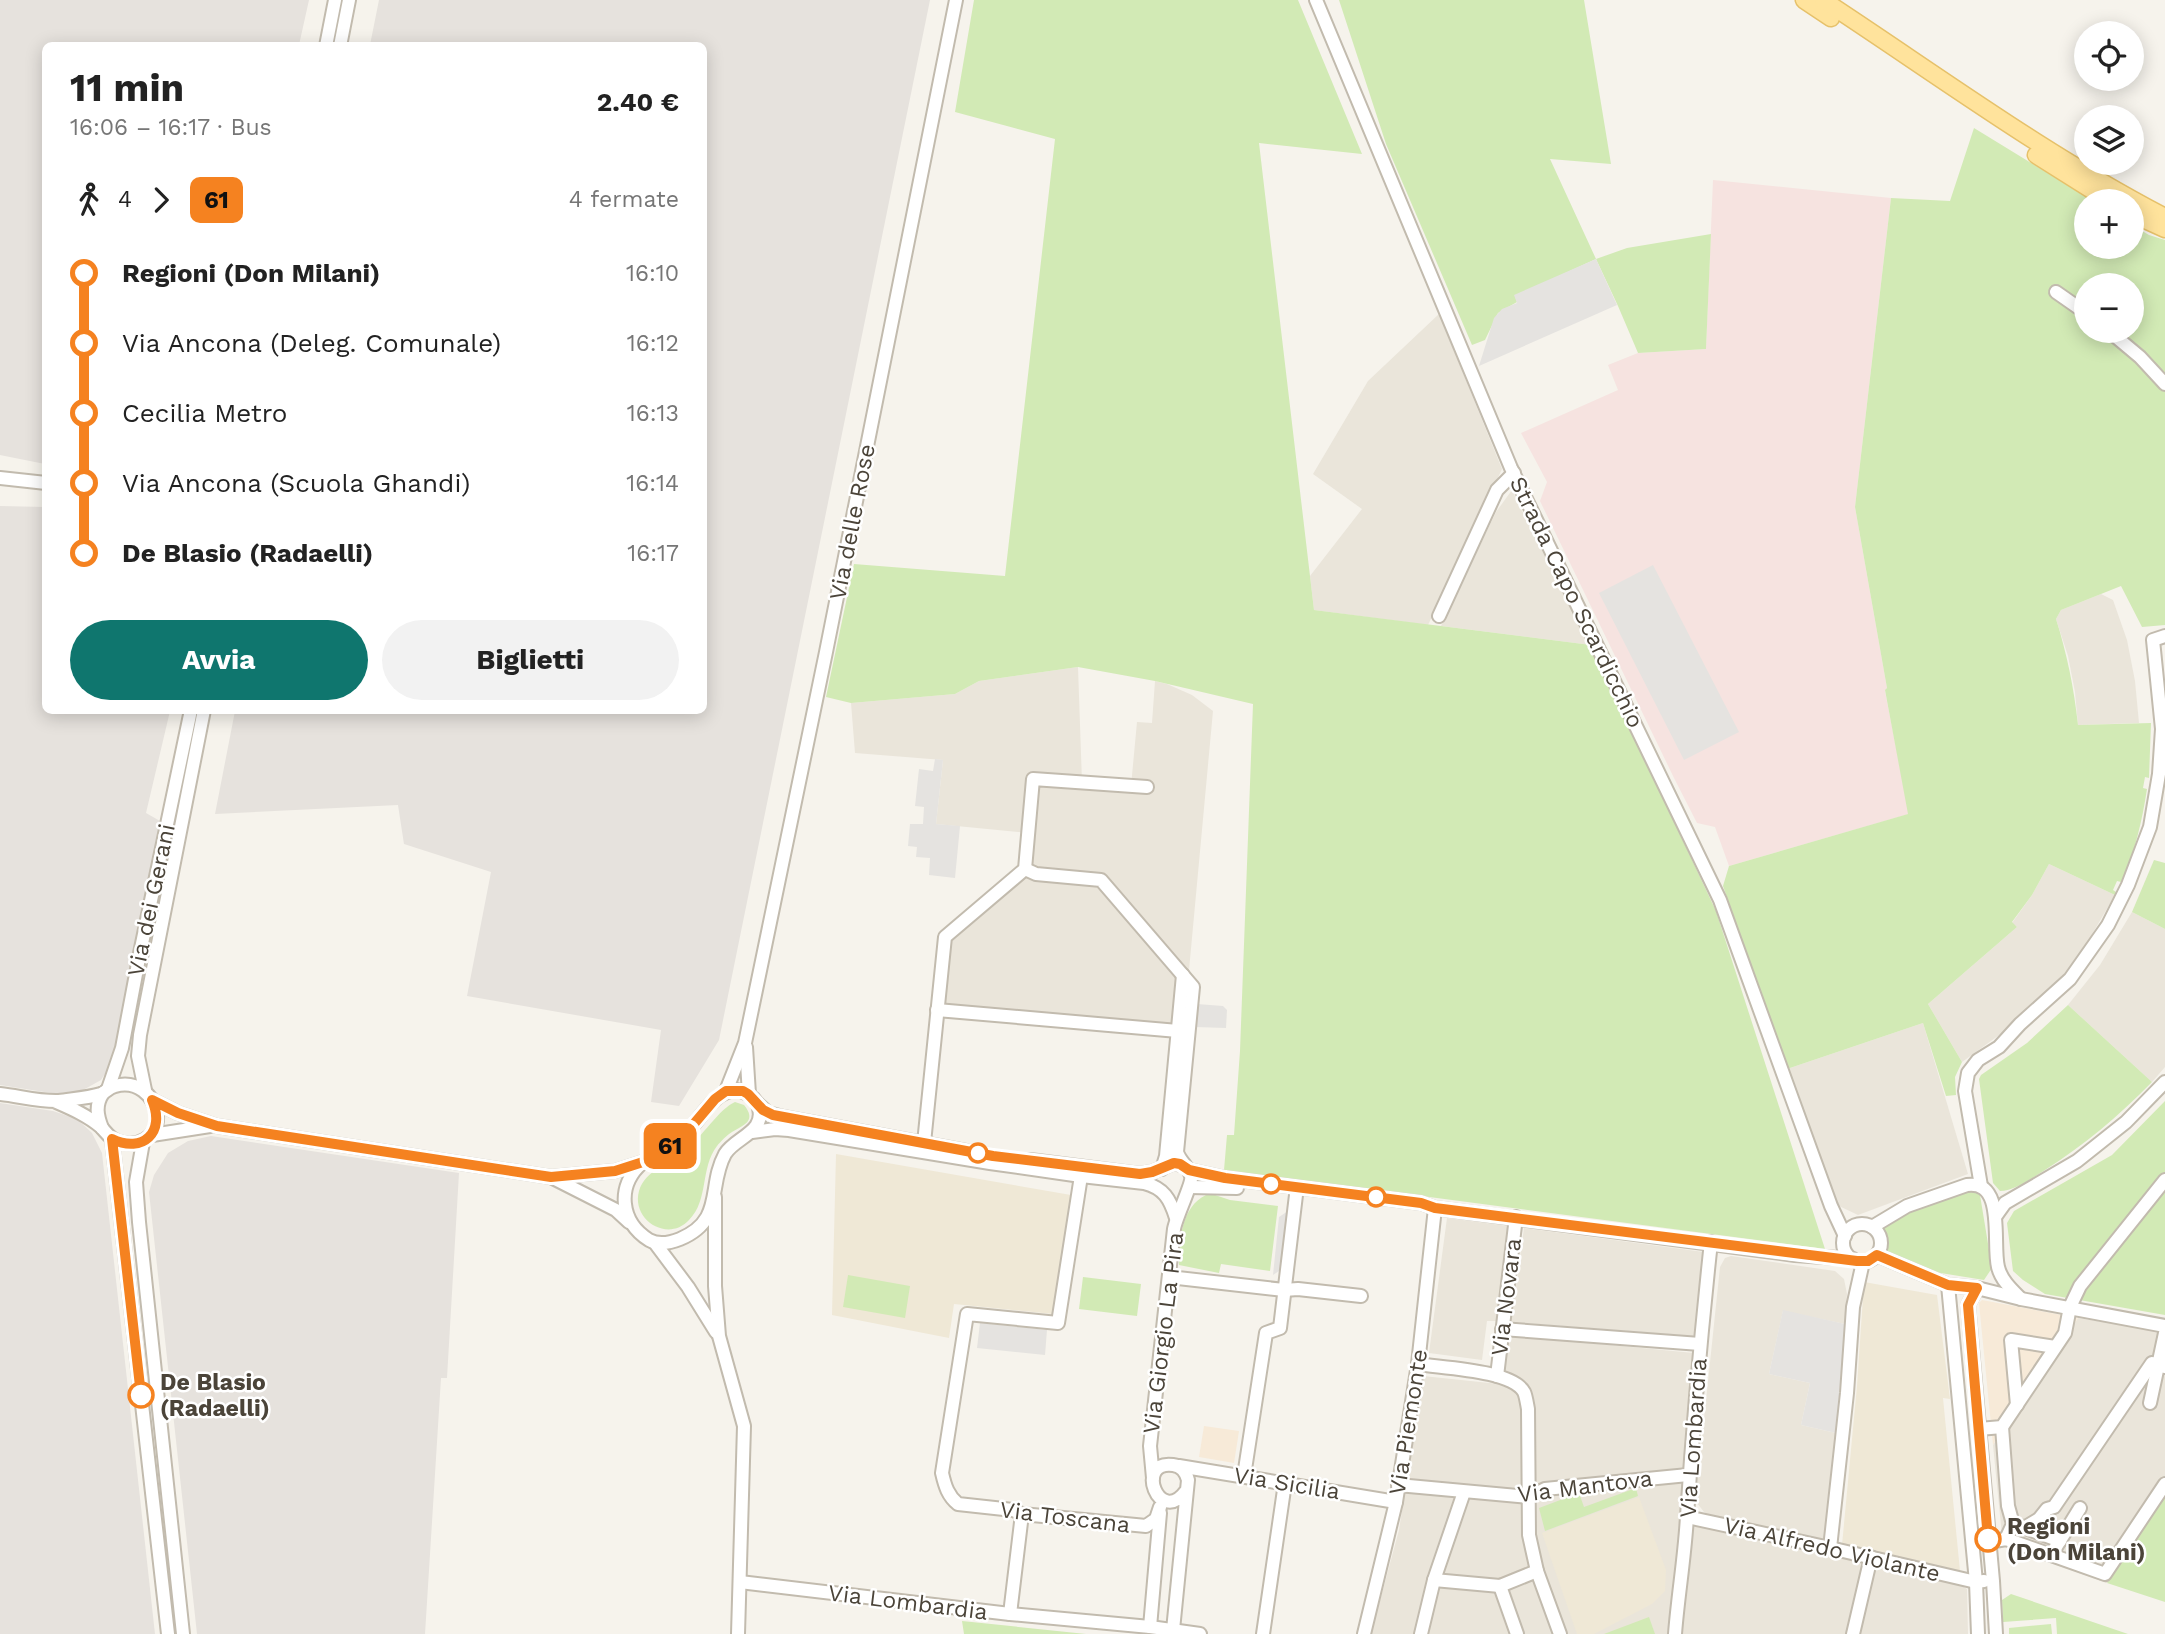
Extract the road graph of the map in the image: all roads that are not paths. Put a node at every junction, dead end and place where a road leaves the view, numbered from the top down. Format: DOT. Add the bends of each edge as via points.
graph roads {
  1 [pos="335,0"];
  2 [pos="349,0"];
  3 [pos="956,0"];
  4 [pos="1316,0"];
  5 [pos="1804,0"];
  6 [pos="1823,0"];
  7 [pos="327,42"];
  8 [pos="341,42"];
  9 [pos="2088,189"];
  10 [pos="2165,217"];
  11 [pos="2144,219"];
  12 [pos="2165,229"];
  13 [pos="2056,292"];
  14 [pos="2074,305"];
  15 [pos="2123,343"];
  16 [pos="2165,384"];
  17 [pos="1514,473"];
  18 [pos="0,478"];
  19 [pos="42,482"];
  20 [pos="1440,616"];
  21 [pos="2165,636"];
  22 [pos="190,714"];
  23 [pos="203,714"];
  24 [pos="1147,787"];
  25 [pos="1025,869"];
  26 [pos="1183,975"];
  27 [pos="937,1010"];
  28 [pos="1178,1031"];
  29 [pos="745,1043"];
  30 [pos="2165,1082"];
  31 [pos="105,1091"];
  32 [pos="726,1091"];
  33 [pos="0,1094"];
  34 [pos="748,1094"];
  35 [pos="149,1095"];
  36 [pos="54,1101"];
  37 [pos="758,1104"];
  38 [pos="217,1126"];
  39 [pos="102,1128"];
  40 [pos="752,1132"];
  41 [pos="147,1138"];
  42 [pos="112,1139"];
  43 [pos="925,1143"];
  44 [pos="643,1162"];
  45 [pos="1164,1167"];
  46 [pos="1187,1168"];
  47 [pos="1081,1176"];
  48 [pos="551,1177"];
  49 [pos="2165,1180"];
  50 [pos="1189,1189"];
  51 [pos="1986,1191"];
  52 [pos="1164,1193"];
  53 [pos="1296,1195"];
  54 [pos="715,1197"];
  55 [pos="2005,1202"];
  56 [pos="1831,1206"];
  57 [pos="1435,1208"];
  58 [pos="1516,1217"];
  59 [pos="1995,1217"];
  60 [pos="1176,1219"];
  61 [pos="631,1224"];
  62 [pos="1867,1225"];
  63 [pos="1844,1241"];
  64 [pos="1712,1242"];
  65 [pos="655,1243"];
  66 [pos="1877,1255"];
  67 [pos="1817,1257"];
  68 [pos="1858,1261"];
  69 [pos="1998,1268"];
  70 [pos="1169,1277"];
  71 [pos="1948,1285"];
  72 [pos="1977,1288"];
  73 [pos="1284,1290"];
  74 [pos="1361,1296"];
  75 [pos="2021,1299"];
  76 [pos="2070,1307"];
  77 [pos="2165,1326"];
  78 [pos="1502,1329"];
  79 [pos="2165,1333"];
  80 [pos="719,1336"];
  81 [pos="1700,1344"];
  82 [pos="2055,1347"];
  83 [pos="1418,1364"];
  84 [pos="2162,1366"];
  85 [pos="1497,1376"];
  86 [pos="2150,1404"];
  87 [pos="2017,1405"];
  88 [pos="2002,1427"];
  89 [pos="1979,1429"];
  90 [pos="1150,1446"];
  91 [pos="1172,1466"];
  92 [pos="1205,1470"];
  93 [pos="1688,1475"];
  94 [pos="1244,1476"];
  95 [pos="1153,1478"];
  96 [pos="1286,1483"];
  97 [pos="2165,1484"];
  98 [pos="1398,1485"];
  99 [pos="1187,1488"];
  100 [pos="1464,1492"];
  101 [pos="1529,1497"];
  102 [pos="1396,1502"];
  103 [pos="1161,1503"];
  104 [pos="2080,1508"];
  105 [pos="1022,1514"];
  106 [pos="1687,1517"];
  107 [pos="2018,1526"];
  108 [pos="2006,1539"];
  109 [pos="2060,1541"];
  110 [pos="1989,1542"];
  111 [pos="1830,1548"];
  112 [pos="2051,1555"];
  113 [pos="1871,1557"];
  114 [pos="1537,1571"];
  115 [pos="1434,1580"];
  116 [pos="1993,1581"];
  117 [pos="740,1582"];
  118 [pos="1976,1582"];
  119 [pos="1500,1586"];
  120 [pos="1010,1615"];
  121 [pos="1150,1627"];
  122 [pos="1173,1630"];
  123 [pos="167,1634"];
  124 [pos="183,1634"];
  125 [pos="738,1634"];
  126 [pos="1200,1634"];
  127 [pos="1263,1634"];
  128 [pos="1364,1634"];
  129 [pos="1420,1634"];
  130 [pos="1517,1634"];
  131 [pos="1560,1634"];
  132 [pos="1675,1634"];
  133 [pos="1853,1634"];
  134 [pos="1978,1634"];
  135 [pos="1996,1634"];
  1 -- 7 [label="street"];
  2 -- 8 [label="street"];
  3 -- 29 [label="street, Via delle Rose"];
  4 -- 17 [label="street, Strada Capo Scardicchio"];
  5 -- 9 [label="main road"];
  6 -- 10 [label="main road" via="2019,132"];
  11 -- 12 [label="main road"];
  13 -- 14 [label="street"];
  15 -- 16 [label="street"];
  17 -- 20 [label="street" via="1497,490"];
  17 -- 56 [label="street, Strada Capo Scardicchio" via="1720,900"];
  18 -- 19 [label="street"];
  21 -- 51 [label="street" via="2153,640 2162,729 2159,774 2150,827 2128,885 2108,925 2070,979 1968,1073 1965,1091"];
  22 -- 31 [label="street, Via dei Gerani" via="122,1048"];
  23 -- 35 [label="street, Via dei Gerani" via="140,1035 138,1056"];
  24 -- 25 [label="street" via="1033,779"];
  25 -- 26 [label="street" via="1101,880"];
  25 -- 27 [label="street" via="945,937"];
  26 -- 28 [label="street"];
  26 -- 46 [label="street" via="1193,987 1177,1152"];
  27 -- 28 [label="street"];
  27 -- 43 [label="street"];
  28 -- 45 [label="street"];
  29 -- 32 [label="street, Via delle Rose"];
  29 -- 34 [label="street, Via delle Rose"];
  30 -- 55 [label="street" via="2126,1122 2077,1161"];
  31 -- 35 [label="street" via="131,1085"];
  31 -- 36 [label="street"];
  31 -- 39 [label="street" via="97,1110"];
  32 -- 34 [label="street"];
  32 -- 44 [label="street" via="669,1148"];
  33 -- 36 [label="street"];
  34 -- 37 [label="street"];
  35 -- 38 [label="street" via="178,1113"];
  35 -- 41 [label="street" via="157,1123"];
  36 -- 39 [label="street"];
  37 -- 40 [label="street" via="759,1121"];
  37 -- 43 [label="street" via="779,1116"];
  38 -- 41 [label="street"];
  38 -- 48 [label="street"];
  39 -- 42 [label="street"];
  40 -- 47 [label="street" via="789,1130"];
  40 -- 54 [label="street" via="726,1152"];
  41 -- 42 [label="street" via="129,1144"];
  41 -- 124 [label="street" via="136,1182"];
  42 -- 123 [label="street"];
  43 -- 45 [label="street" via="1140,1174"];
  44 -- 48 [label="street" via="615,1171"];
  44 -- 61 [label="street" via="631,1175 626,1192 625,1211"];
  45 -- 46 [label="street" via="1174,1163"];
  45 -- 52 [label="street" via="1158,1176"];
  46 -- 50 [label="street" via="1192,1181"];
  46 -- 57 [label="street" via="1225,1178"];
  47 -- 52 [label="street" via="1144,1183"];
  47 -- 105 [label="street, Via Toscana" via="1058,1323 967,1314 942,1473 945,1486 958,1504"];
  48 -- 61 [label="street" via="616,1210"];
  49 -- 76 [label="street" via="2080,1286"];
  50 -- 52 [label="street" via="1177,1197"];
  50 -- 53 [label="street" via="1224,1186"];
  50 -- 60 [label="street"];
  51 -- 55 [label="street"];
  51 -- 59 [label="street"];
  51 -- 62 [label="street" via="1967,1185"];
  52 -- 60 [label="street"];
  53 -- 57 [label="street" via="1419,1211"];
  53 -- 73 [label="street"];
  54 -- 65 [label="street" via="707,1218 693,1233"];
  54 -- 80 [label="street"];
  55 -- 59 [label="street"];
  56 -- 62 [label="street"];
  56 -- 63 [label="street, Strada Capo Scardicchio"];
  57 -- 58 [label="street"];
  57 -- 83 [label="street, Via Piemonte"];
  58 -- 64 [label="street"];
  58 -- 78 [label="street, Via Novara"];
  59 -- 69 [label="street"];
  60 -- 70 [label="street, Via Giorgio La Pira"];
  61 -- 65 [label="street"];
  62 -- 63 [label="street" via="1852,1227"];
  62 -- 66 [label="street" via="1877,1230 1881,1240"];
  63 -- 67 [label="street"];
  63 -- 68 [label="street" via="1845,1251"];
  64 -- 67 [label="street"];
  64 -- 81 [label="street, Via Lombardia"];
  65 -- 80 [label="street"];
  66 -- 68 [label="street"];
  66 -- 71 [label="street"];
  67 -- 68 [label="street"];
  68 -- 111 [label="street"];
  69 -- 72 [label="street" via="1995,1279"];
  69 -- 75 [label="street"];
  70 -- 73 [label="street"];
  70 -- 90 [label="street, Via Giorgio La Pira"];
  71 -- 72 [label="street"];
  71 -- 118 [label="street"];
  72 -- 75 [label="street"];
  72 -- 89 [label="street" via="1968,1305"];
  73 -- 74 [label="street"];
  73 -- 94 [label="street" via="1280,1328 1266,1333"];
  75 -- 76 [label="street"];
  76 -- 77 [label="street"];
  76 -- 82 [label="street" via="2065,1333"];
  78 -- 81 [label="street"];
  78 -- 85 [label="street, Via Novara"];
  79 -- 84 [label="street"];
  80 -- 117 [label="street" via="744,1426"];
  81 -- 93 [label="street, Via Lombardia"];
  82 -- 87 [label="street"];
  82 -- 87 [label="street" via="2011,1340"];
  83 -- 85 [label="street, Via Novara"];
  83 -- 98 [label="street, Via Piemonte"];
  84 -- 86 [label="street"];
  84 -- 107 [label="street" via="2152,1363 2054,1507"];
  85 -- 101 [label="street, Via Novara" via="1524,1392"];
  87 -- 88 [label="street"];
  88 -- 89 [label="street"];
  88 -- 107 [label="street" via="2008,1506"];
  89 -- 110 [label="street"];
  90 -- 91 [label="street" via="1156,1457"];
  90 -- 95 [label="street, Via Giorgio La Pira"];
  91 -- 92 [label="street, Via Sicilia"];
  91 -- 95 [label="street" via="1160,1468"];
  91 -- 99 [label="street" via="1186,1474"];
  92 -- 94 [label="street, Via Sicilia"];
  92 -- 99 [label="street"];
  93 -- 101 [label="street, Via Mantova" via="1545,1489"];
  93 -- 106 [label="street, Via Lombardia"];
  94 -- 96 [label="street, Via Sicilia"];
  95 -- 103 [label="street" via="1153,1490"];
  96 -- 102 [label="street, Via Sicilia"];
  96 -- 127 [label="street"];
  97 -- 112 [label="street" via="2105,1574"];
  98 -- 100 [label="street, Via Mantova"];
  98 -- 102 [label="street, Via Piemonte"];
  99 -- 103 [label="street" via="1178,1499"];
  99 -- 122 [label="street"];
  100 -- 101 [label="street, Via Mantova"];
  100 -- 115 [label="street"];
  101 -- 114 [label="street, Via Novara" via="1529,1535"];
  102 -- 128 [label="street, Via Piemonte"];
  103 -- 105 [label="street, Via Toscana" via="1156,1519 1146,1526"];
  103 -- 121 [label="street"];
  104 -- 109 [label="street"];
  105 -- 120 [label="street"];
  106 -- 111 [label="street, Via Alfredo Violante"];
  106 -- 132 [label="street, Via Lombardia"];
  107 -- 108 [label="street"];
  107 -- 109 [label="street"];
  108 -- 110 [label="street"];
  108 -- 112 [label="street"];
  109 -- 112 [label="street"];
  110 -- 116 [label="street"];
  111 -- 113 [label="street, Via Alfredo Violante"];
  113 -- 118 [label="street, Via Alfredo Violante"];
  113 -- 133 [label="street"];
  114 -- 119 [label="street"];
  114 -- 131 [label="street, Via Novara"];
  115 -- 119 [label="street"];
  115 -- 129 [label="street"];
  116 -- 118 [label="street, Via Alfredo Violante"];
  116 -- 135 [label="street"];
  117 -- 120 [label="street, Via Lombardia"];
  117 -- 125 [label="street"];
  118 -- 134 [label="street"];
  119 -- 130 [label="street"];
  120 -- 121 [label="street, Via Lombardia"];
  121 -- 122 [label="street, Via Lombardia"];
  122 -- 126 [label="street, Via Lombardia"];
}
